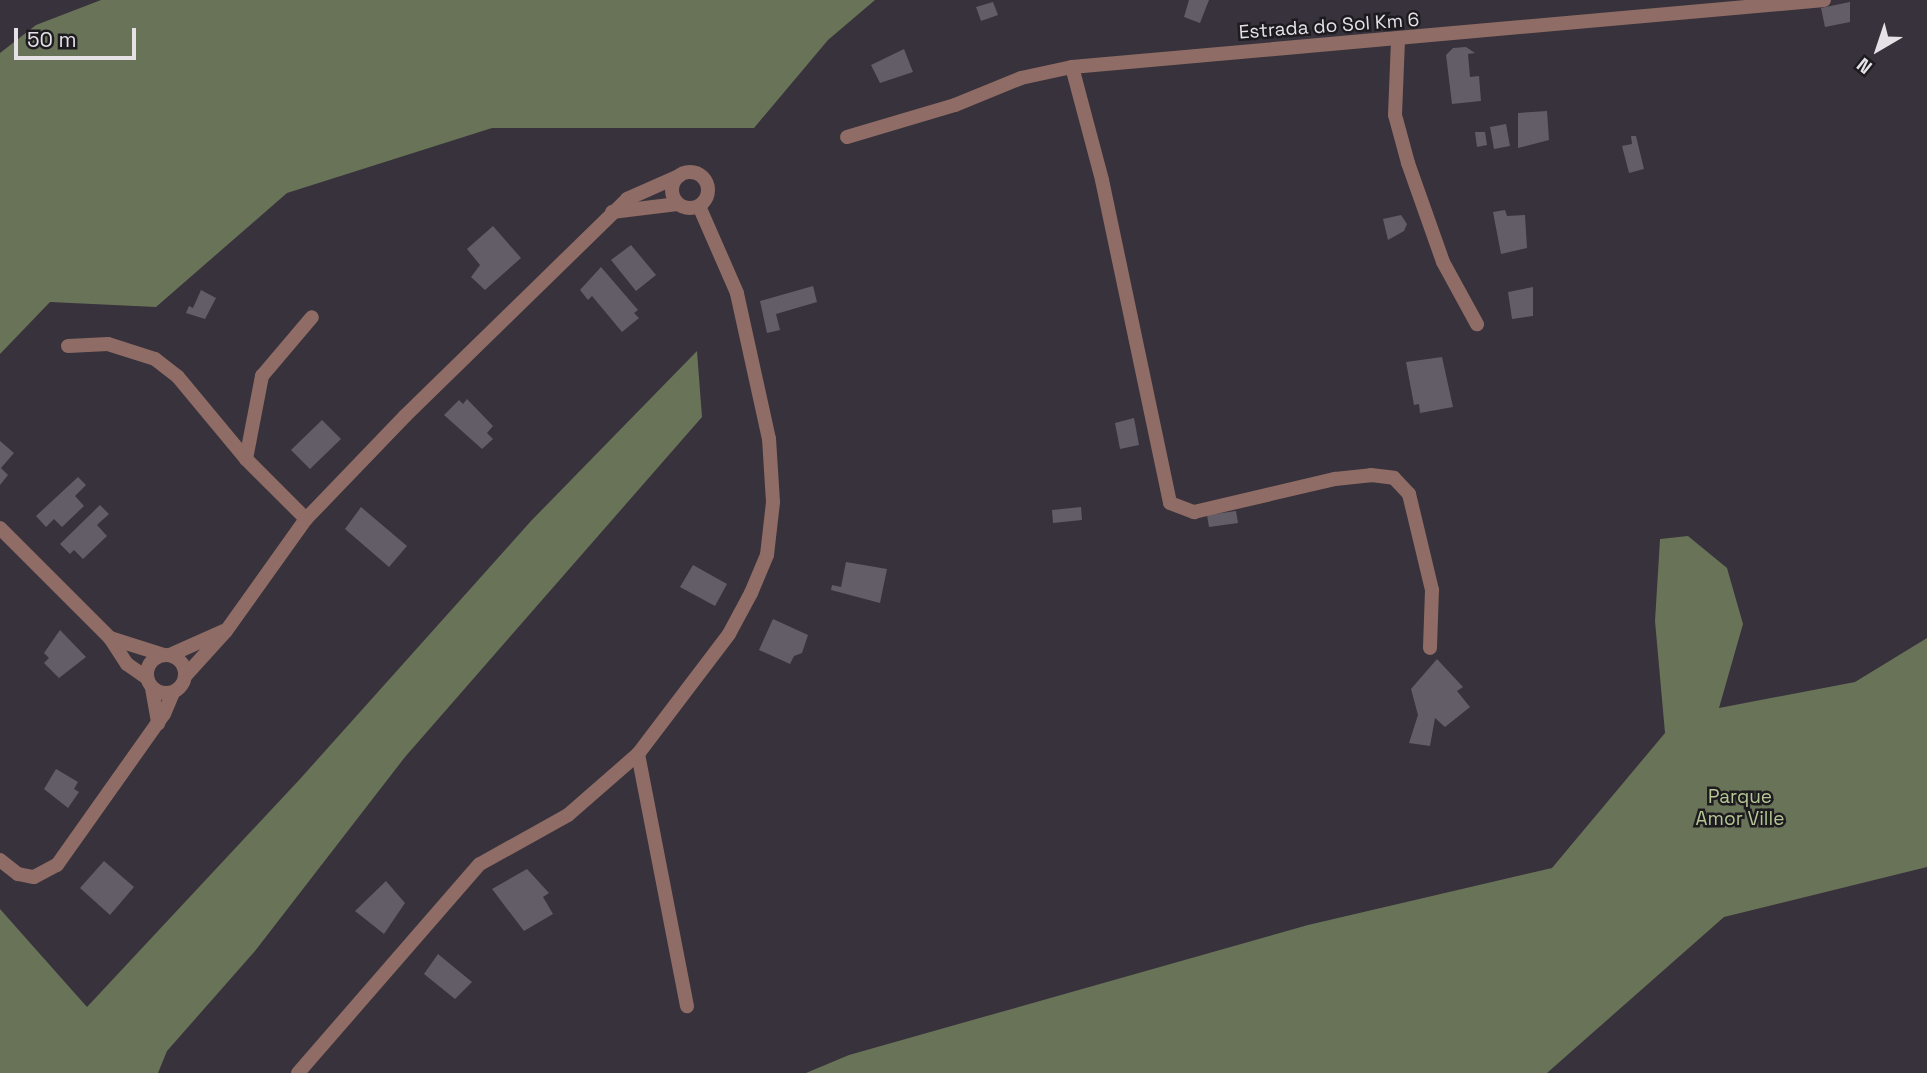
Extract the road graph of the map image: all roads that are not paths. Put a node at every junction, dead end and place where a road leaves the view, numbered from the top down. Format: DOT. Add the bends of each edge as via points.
graph roads {
  1 [pos="1824,0"];
  2 [pos="1398,40"];
  3 [pos="1072,66"];
  4 [pos="847,137"];
  5 [pos="679,176"];
  6 [pos="678,204"];
  7 [pos="699,206"];
  8 [pos="612,212"];
  9 [pos="313,317"];
  10 [pos="1477,324"];
  11 [pos="68,346"];
  12 [pos="246,459"];
  13 [pos="306,519"];
  14 [pos="0,528"];
  15 [pos="226,631"];
  16 [pos="110,638"];
  17 [pos="1430,648"];
  18 [pos="167,655"];
  19 [pos="186,675"];
  20 [pos="150,683"];
  21 [pos="173,693"];
  22 [pos="158,723"];
  23 [pos="638,754"];
  24 [pos="0,859"];
  25 [pos="687,1006"];
  26 [pos="298,1073"];
  1 -- 2 [label="street, Estrada do Sol Km 6"];
  2 -- 3 [label="street, Estrada do Sol Km 6"];
  2 -- 10 [label="street" via="1395,115 1408,163 1443,262"];
  3 -- 4 [label="street, Estrada do Sol Km 6" via="1021,78 955,105"];
  3 -- 17 [label="street" via="1102,180 1170,503 1195,512 1335,479 1394,478 1409,494 1432,590"];
  5 -- 6 [label="street" via="672,190"];
  5 -- 7 [label="street" via="696,174 705,181 708,191"];
  5 -- 8 [label="street" via="639,191"];
  6 -- 7 [label="street"];
  6 -- 8 [label="street"];
  7 -- 23 [label="street" via="737,293 770,451 773,502 767,555 729,634"];
  8 -- 13 [label="street"];
  9 -- 12 [label="street" via="262,376"];
  11 -- 12 [label="street" via="108,344 155,359 178,377"];
  12 -- 13 [label="street"];
  13 -- 15 [label="street"];
  14 -- 16 [label="street"];
  15 -- 18 [label="street"];
  15 -- 19 [label="street"];
  16 -- 18 [label="street"];
  16 -- 20 [label="street" via="127,664"];
  18 -- 19 [label="street" via="184,666"];
  18 -- 20 [label="street" via="150,663"];
  19 -- 21 [label="street"];
  20 -- 21 [label="street"];
  20 -- 22 [label="street"];
  21 -- 22 [label="street"];
  22 -- 24 [label="street" via="57,865 41,876 27,877 9,870"];
  23 -- 25 [label="street"];
  23 -- 26 [label="street" via="568,815 503,848 462,880"];
}
